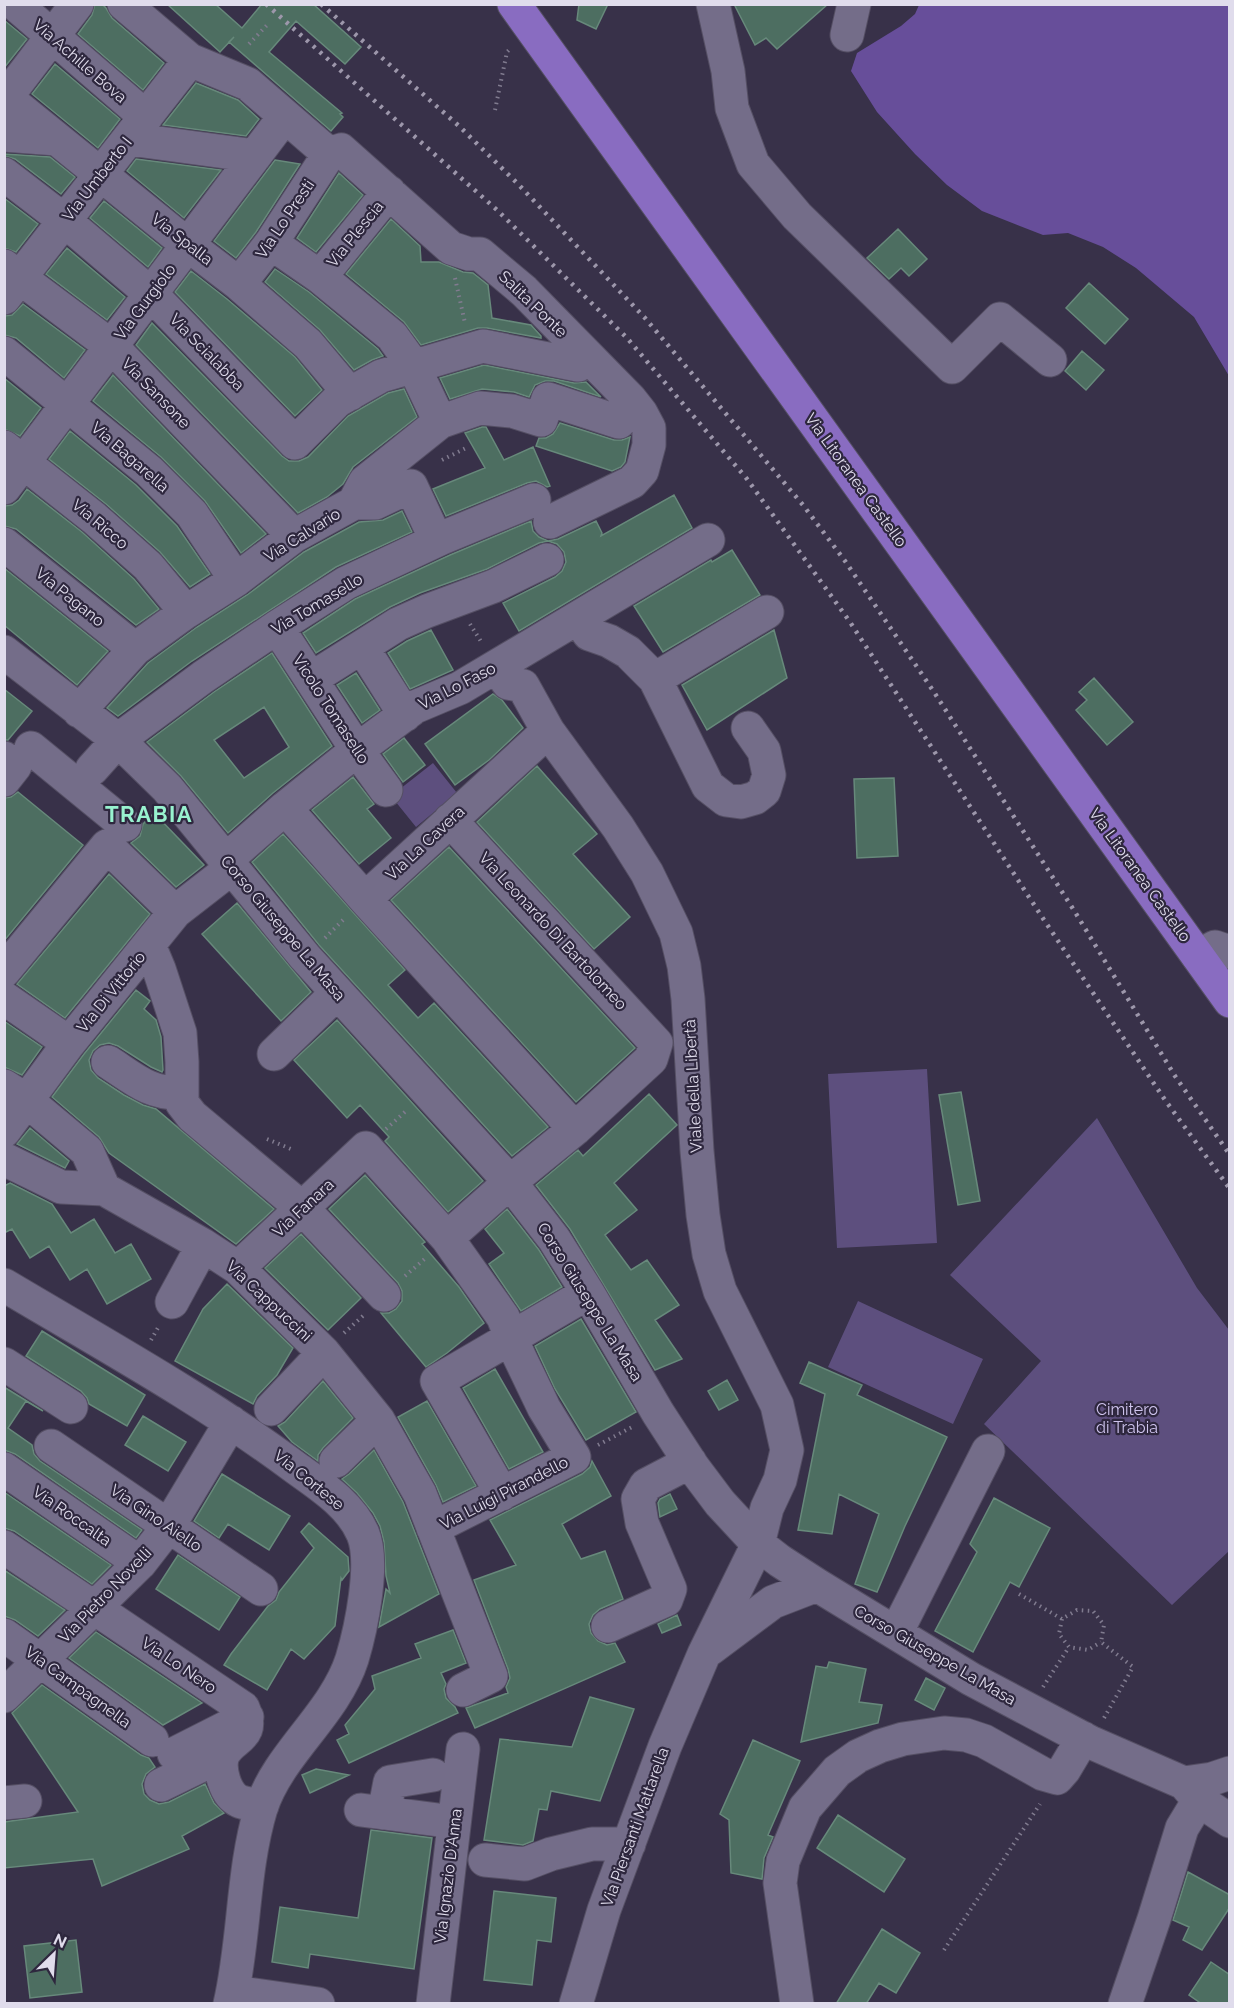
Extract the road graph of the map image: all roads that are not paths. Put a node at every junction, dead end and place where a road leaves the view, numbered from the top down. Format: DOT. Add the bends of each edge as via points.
graph roads {
  1 [pos="15,4"];
  2 [pos="77,4"];
  3 [pos="124,4"];
  4 [pos="713,4"];
  5 [pos="522,16"];
  6 [pos="52,38"];
  7 [pos="190,60"];
  8 [pos="5,98"];
  9 [pos="285,116"];
  10 [pos="137,128"];
  11 [pos="4,135"];
  12 [pos="57,139"];
  13 [pos="329,154"];
  14 [pos="255,156"];
  15 [pos="4,174"];
  16 [pos="101,174"];
  17 [pos="389,192"];
  18 [pos="65,220"];
  19 [pos="271,243"];
  20 [pos="188,244"];
  21 [pos="320,277"];
  22 [pos="10,280"];
  23 [pos="240,284"];
  24 [pos="151,294"];
  25 [pos="111,346"];
  26 [pos="4,353"];
  27 [pos="587,356"];
  28 [pos="1050,360"];
  29 [pos="413,365"];
  30 [pos="350,394"];
  31 [pos="68,404"];
  32 [pos="440,422"];
  33 [pos="619,422"];
  34 [pos="15,454"];
  35 [pos="4,488"];
  36 [pos="354,503"];
  37 [pos="542,511"];
  38 [pos="294,536"];
  39 [pos="708,540"];
  40 [pos="442,543"];
  41 [pos="4,544"];
  42 [pos="547,560"];
  43 [pos="236,580"];
  44 [pos="186,612"];
  45 [pos="767,612"];
  46 [pos="578,618"];
  47 [pos="277,627"];
  48 [pos="362,647"];
  49 [pos="135,649"];
  50 [pos="4,652"];
  51 [pos="512,670"];
  52 [pos="311,679"];
  53 [pos="655,679"];
  54 [pos="79,711"];
  55 [pos="405,715"];
  56 [pos="748,728"];
  57 [pos="548,731"];
  58 [pos="118,740"];
  59 [pos="357,750"];
  60 [pos="20,756"];
  61 [pos="92,769"];
  62 [pos="386,790"];
  63 [pos="285,808"];
  64 [pos="450,820"];
  65 [pos="117,834"];
  66 [pos="229,863"];
  67 [pos="365,899"];
  68 [pos="175,912"];
  69 [pos="149,945"];
  70 [pos="1214,954"];
  71 [pos="4,971"];
  72 [pos="337,993"];
  73 [pos="4,998"];
  74 [pos="1230,1001"];
  75 [pos="69,1042"];
  76 [pos="274,1054"];
  77 [pos="108,1062"];
  78 [pos="15,1093"];
  79 [pos="181,1093"];
  80 [pos="575,1129"];
  81 [pos="4,1131"];
  82 [pos="4,1159"];
  83 [pos="510,1182"];
  84 [pos="104,1189"];
  85 [pos="303,1209"];
  86 [pos="447,1238"];
  87 [pos="203,1245"];
  88 [pos="238,1268"];
  89 [pos="4,1285"];
  90 [pos="588,1293"];
  91 [pos="384,1294"];
  92 [pos="172,1302"];
  93 [pos="512,1336"];
  94 [pos="324,1353"];
  95 [pos="4,1364"];
  96 [pos="72,1407"];
  97 [pos="271,1409"];
  98 [pos="378,1420"];
  99 [pos="231,1422"];
  100 [pos="51,1446"];
  101 [pos="988,1451"];
  102 [pos="336,1461"];
  103 [pos="690,1462"];
  104 [pos="4,1469"];
  105 [pos="502,1494"];
  106 [pos="168,1527"];
  107 [pos="433,1528"];
  108 [pos="758,1544"];
  109 [pos="4,1547"];
  110 [pos="140,1563"];
  111 [pos="817,1586"];
  112 [pos="261,1589"];
  113 [pos="94,1608"];
  114 [pos="608,1626"];
  115 [pos="896,1633"];
  116 [pos="4,1635"];
  117 [pos="704,1654"];
  118 [pos="41,1660"];
  119 [pos="463,1690"];
  120 [pos="4,1696"];
  121 [pos="247,1717"];
  122 [pos="1086,1740"];
  123 [pos="463,1749"];
  124 [pos="221,1764"];
  125 [pos="1230,1773"];
  126 [pos="433,1775"];
  127 [pos="161,1785"];
  128 [pos="1192,1792"];
  129 [pos="262,1806"];
  130 [pos="1230,1821"];
  131 [pos="454,1822"];
  132 [pos="629,1844"];
  133 [pos="485,1860"];
  134 [pos="231,1998"];
  135 [pos="318,2004"];
  136 [pos="433,2004"];
  137 [pos="576,2004"];
  138 [pos="797,2004"];
  139 [pos="1125,2004"];
  1 -- 6 [label="street, Via Achille Bova"];
  2 -- 6 [label="street"];
  3 -- 7 [label="street"];
  4 -- 28 [label="street" via="740,132 753,164 797,216 952,367 1000,319"];
  5 -- 70 [label="main road, Via Litoranea Castello"];
  6 -- 8 [label="street"];
  6 -- 10 [label="street, Via Achille Bova"];
  7 -- 9 [label="street" via="248,84"];
  7 -- 10 [label="street, Via Umberto I"];
  8 -- 12 [label="street, Via Spalla"];
  9 -- 13 [label="street"];
  9 -- 14 [label="street, Via Gurgiolo"];
  10 -- 14 [label="street"];
  10 -- 16 [label="street, Via Umberto I"];
  11 -- 12 [label="street"];
  12 -- 16 [label="street, Via Spalla"];
  13 -- 17 [label="street" via="341,150"];
  13 -- 19 [label="street, Via Lo Presti"];
  14 -- 20 [label="street, Via Gurgiolo"];
  15 -- 18 [label="street, Via Scialabba"];
  16 -- 18 [label="street, Via Umberto I"];
  16 -- 20 [label="street, Via Spalla"];
  17 -- 21 [label="street, Via Plescia"];
  17 -- 27 [label="street, Salita Ponte" via="451,248 480,254 524,291"];
  18 -- 22 [label="street, Via Umberto I"];
  18 -- 24 [label="street, Via Scialabba"];
  19 -- 21 [label="street"];
  19 -- 23 [label="street, Via Lo Presti"];
  20 -- 23 [label="street, Via Spalla"];
  20 -- 24 [label="street, Via Gurgiolo"];
  21 -- 29 [label="street" via="392,336"];
  22 -- 25 [label="street, Via Sansone"];
  23 -- 30 [label="street, Via Spalla" via="308,344"];
  24 -- 25 [label="street, Via Gurgiolo"];
  24 -- 30 [label="street, Via Scialabba" via="295,443 337,401"];
  25 -- 31 [label="street, Via Gurgiolo"];
  25 -- 38 [label="street, Via Sansone"];
  26 -- 31 [label="street, Via Bagarella"];
  27 -- 29 [label="street" via="578,365 483,346"];
  27 -- 37 [label="street, Salita Ponte" via="614,381 649,428 642,471 632,482"];
  29 -- 30 [label="street" via="381,376"];
  29 -- 32 [label="street"];
  31 -- 34 [label="street, Via Gurgiolo"];
  31 -- 43 [label="street, Via Bagarella" via="149,471 192,514"];
  32 -- 33 [label="street, Via Calvario" via="480,408 512,411 541,420 548,399"];
  32 -- 36 [label="street, Via Calvario" via="365,482"];
  34 -- 35 [label="street, Via Gurgiolo"];
  34 -- 44 [label="street, Via Ricco" via="148,566"];
  36 -- 38 [label="street, Via Calvario"];
  36 -- 40 [label="street" via="375,503 411,486"];
  37 -- 40 [label="street, Via Tomasello"];
  38 -- 43 [label="street, Via Calvario"];
  39 -- 46 [label="street, Via Lo Faso"];
  40 -- 47 [label="street, Via Tomasello" via="346,583"];
  41 -- 49 [label="street, Via Pagano"];
  42 -- 48 [label="street" via="495,586 398,624"];
  43 -- 44 [label="street, Via Calvario"];
  44 -- 49 [label="street, Via Calvario"];
  45 -- 53 [label="street"];
  46 -- 51 [label="street, Via Lo Faso"];
  46 -- 53 [label="street" via="589,634 628,652"];
  47 -- 52 [label="street, Vicolo Tomasello"];
  47 -- 58 [label="street, Via Tomasello"];
  48 -- 52 [label="street"];
  48 -- 55 [label="street"];
  49 -- 54 [label="street, Via Calvario"];
  50 -- 54 [label="street, Corso Giuseppe La Masa"];
  51 -- 55 [label="street, Via Lo Faso" via="460,688"];
  51 -- 57 [label="street, Viale della Libertà"];
  52 -- 59 [label="street, Vicolo Tomasello"];
  53 -- 56 [label="street" via="708,786 726,800 741,802 764,791 768,776 764,751"];
  54 -- 58 [label="street, Corso Giuseppe La Masa"];
  55 -- 59 [label="street, Via Lo Faso"];
  57 -- 64 [label="street, Via La Cavera"];
  57 -- 108 [label="street, Viale della Libertà" via="618,827 647,873 676,933 688,999 697,1151 709,1254 720,1291 777,1405 787,1450"];
  58 -- 61 [label="street, Via Tomasello"];
  58 -- 66 [label="street, Corso Giuseppe La Masa" via="166,788"];
  59 -- 62 [label="street, Vicolo Tomasello"];
  59 -- 63 [label="street, Via Lo Faso"];
  60 -- 65 [label="street"];
  63 -- 66 [label="street, Via Lo Faso"];
  63 -- 67 [label="street"];
  64 -- 67 [label="street, Via La Cavera"];
  64 -- 80 [label="street, Via Leonardo Di Bartolomeo" via="656,1043 651,1059"];
  65 -- 68 [label="street"];
  65 -- 71 [label="street"];
  66 -- 68 [label="street, Via Di Vittorio"];
  66 -- 72 [label="street, Corso Giuseppe La Masa"];
  67 -- 80 [label="street"];
  68 -- 69 [label="street, Via Di Vittorio"];
  69 -- 75 [label="street, Via Di Vittorio"];
  69 -- 79 [label="street" via="180,1033"];
  70 -- 74 [label="main road, Via Litoranea Castello"];
  72 -- 76 [label="street"];
  72 -- 83 [label="street, Corso Giuseppe La Masa"];
  73 -- 75 [label="street"];
  75 -- 78 [label="street, Via Di Vittorio"];
  77 -- 79 [label="street" via="149,1089"];
  78 -- 81 [label="street, Via Di Vittorio"];
  78 -- 84 [label="street" via="87,1151"];
  79 -- 85 [label="street" via="182,1103 192,1116"];
  80 -- 83 [label="street"];
  82 -- 84 [label="street" via="61,1188"];
  83 -- 86 [label="street"];
  83 -- 90 [label="street, Corso Giuseppe La Masa" via="554,1239"];
  84 -- 87 [label="street, Via Cappuccini"];
  85 -- 86 [label="street, Via Fanara" via="366,1148"];
  85 -- 88 [label="street, Via Fanara"];
  85 -- 91 [label="street"];
  86 -- 93 [label="street" via="503,1317"];
  87 -- 88 [label="street, Via Cappuccini"];
  87 -- 92 [label="street"];
  88 -- 94 [label="street, Via Cappuccini"];
  89 -- 99 [label="street, Via Cortese"];
  90 -- 93 [label="street"];
  90 -- 103 [label="street, Corso Giuseppe La Masa"];
  93 -- 105 [label="street, Via Luigi Pirandello" via="544,1408 574,1457"];
  93 -- 105 [label="street" via="437,1381"];
  94 -- 97 [label="street"];
  94 -- 98 [label="street, Via Cappuccini"];
  95 -- 96 [label="street"];
  98 -- 102 [label="street"];
  98 -- 107 [label="street, Via Cappuccini" via="420,1494"];
  99 -- 106 [label="street, Via Pietro Novelli"];
  99 -- 129 [label="street, Via Cortese" via="319,1485 354,1516 364,1536 367,1562 367,1589 351,1660 335,1695 274,1780"];
  100 -- 106 [label="street, Via Gino Aiello"];
  101 -- 115 [label="street"];
  103 -- 108 [label="street, Corso Giuseppe La Masa" via="720,1503"];
  103 -- 114 [label="street" via="646,1485 638,1499 642,1523 670,1589 666,1600"];
  104 -- 110 [label="street, Via Roccalta"];
  105 -- 107 [label="street, Via Luigi Pirandello"];
  106 -- 110 [label="street, Via Pietro Novelli"];
  106 -- 112 [label="street, Via Gino Aiello"];
  107 -- 119 [label="street, Via Cappuccini" via="490,1676"];
  108 -- 111 [label="street, Corso Giuseppe La Masa"];
  108 -- 117 [label="street, Viale della Libertà"];
  109 -- 113 [label="street, Via Lo Nero"];
  110 -- 113 [label="street, Via Pietro Novelli"];
  111 -- 115 [label="street, Corso Giuseppe La Masa"];
  111 -- 117 [label="street" via="772,1602"];
  113 -- 118 [label="street, Via Pietro Novelli"];
  113 -- 121 [label="street, Via Lo Nero" via="243,1708"];
  115 -- 122 [label="street, Corso Giuseppe La Masa"];
  116 -- 118 [label="street, Via Campagnella"];
  117 -- 132 [label="street, Via Piersanti Mattarella"];
  118 -- 120 [label="street, Via Pietro Novelli"];
  118 -- 121 [label="street, Via Campagnella" via="163,1747"];
  121 -- 124 [label="street" via="246,1731 224,1754"];
  122 -- 128 [label="street, Corso Giuseppe La Masa"];
  122 -- 138 [label="street" via="1057,1778 984,1741 944,1733 880,1746 837,1771 805,1808 783,1861 780,1883"];
  123 -- 131 [label="street, Via Ignazio D'Anna"];
  124 -- 127 [label="street" via="206,1764"];
  124 -- 129 [label="street" via="226,1788 237,1801"];
  125 -- 128 [label="street"];
  126 -- 131 [label="street" via="390,1782 373,1811"];
  128 -- 130 [label="street, Corso Giuseppe La Masa"];
  128 -- 139 [label="street"];
  129 -- 134 [label="street, Via Cortese" via="252,1842"];
  131 -- 136 [label="street, Via Ignazio D'Anna"];
  132 -- 133 [label="street" via="592,1844 525,1864"];
  132 -- 137 [label="street, Via Piersanti Mattarella"];
  134 -- 135 [label="street"];
}
